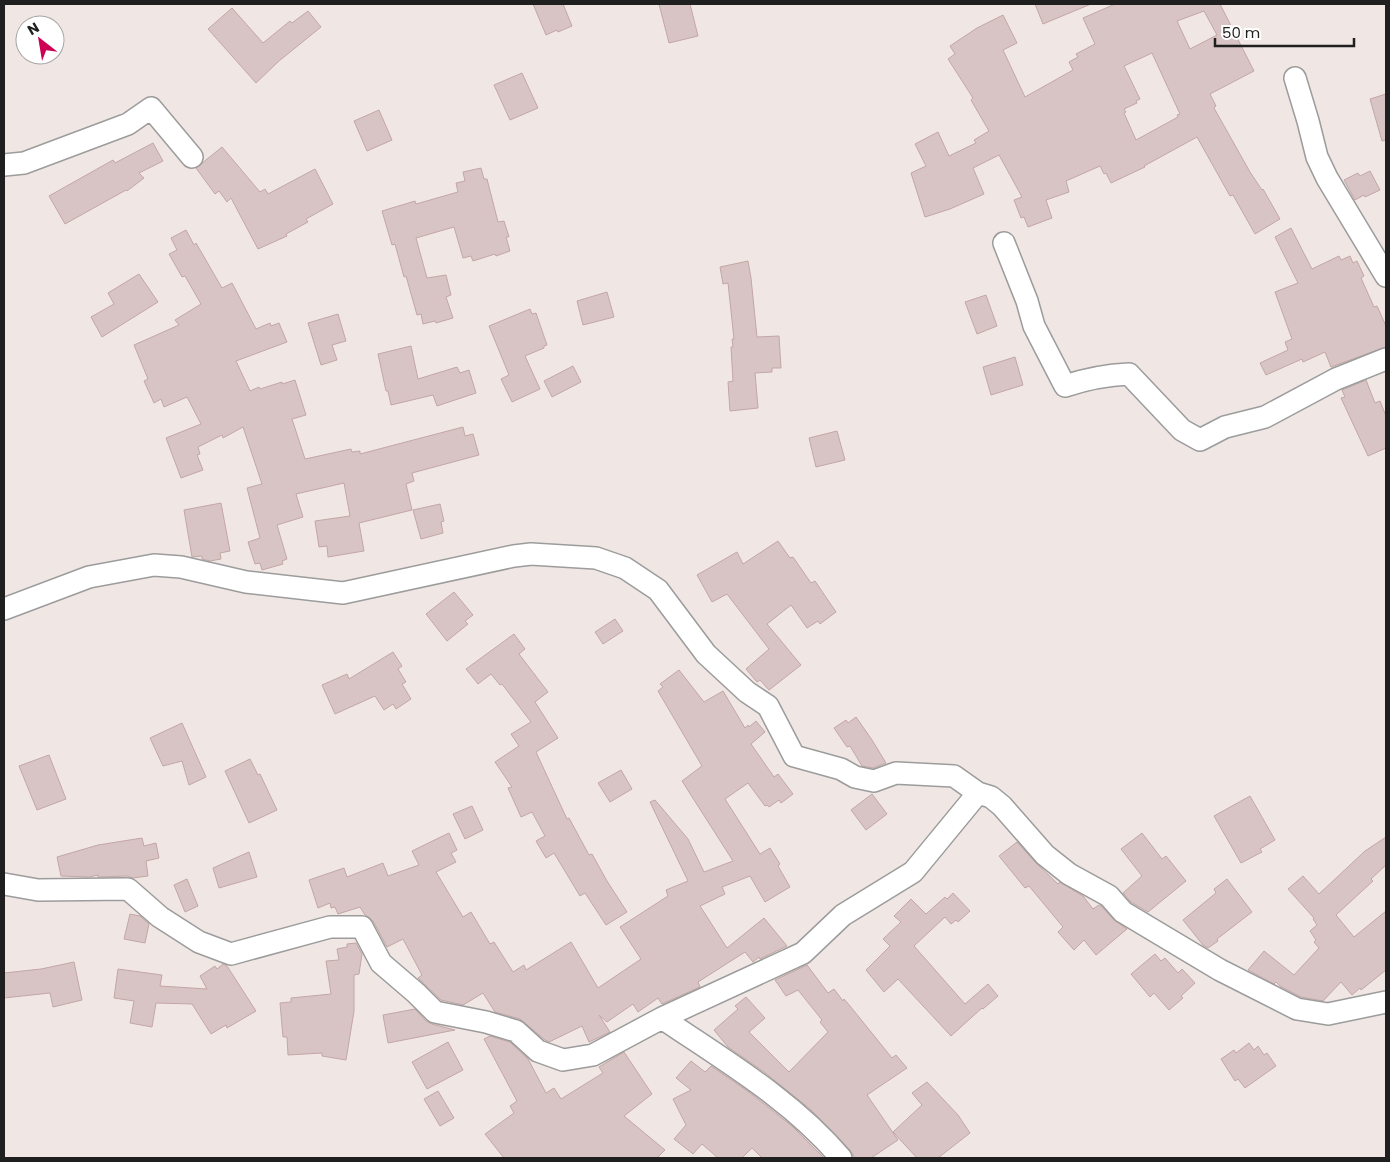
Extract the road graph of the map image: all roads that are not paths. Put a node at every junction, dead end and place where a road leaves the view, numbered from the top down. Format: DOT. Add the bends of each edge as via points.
graph roads {
  1 [pos="1295,78"];
  2 [pos="192,157"];
  3 [pos="4,165"];
  4 [pos="1004,243"];
  5 [pos="1386,276"];
  6 [pos="1386,359"];
  7 [pos="4,609"];
  8 [pos="978,793"];
  9 [pos="4,884"];
  10 [pos="1386,1002"];
  11 [pos="662,1018"];
  12 [pos="841,1158"];
  1 -- 5 [label="street" via="1317,157"];
  2 -- 3 [label="street" via="151,108 128,124 24,163"];
  4 -- 6 [label="street" via="1034,326 1065,386 1107,375 1129,374 1182,430 1200,440 1225,427 1265,417 1336,379"];
  7 -- 8 [label="street" via="89,577 154,565 181,567 246,582 343,593 514,556 596,558 626,568 658,590 706,654 747,692 768,706 794,756 841,769 856,778 874,781 896,774 954,776"];
  8 -- 10 [label="street" via="991,797 1002,806 1045,855 1069,874 1109,896 1123,912 1220,970 1297,1009 1328,1014"];
  8 -- 11 [label="street" via="913,872 843,915 803,953"];
  9 -- 11 [label="street" via="38,890 128,889 160,917 199,942 231,954 330,927 362,927 381,962 435,1012 516,1031 538,1051 563,1060 593,1055"];
  11 -- 12 [label="street" via="788,1106"];
}
